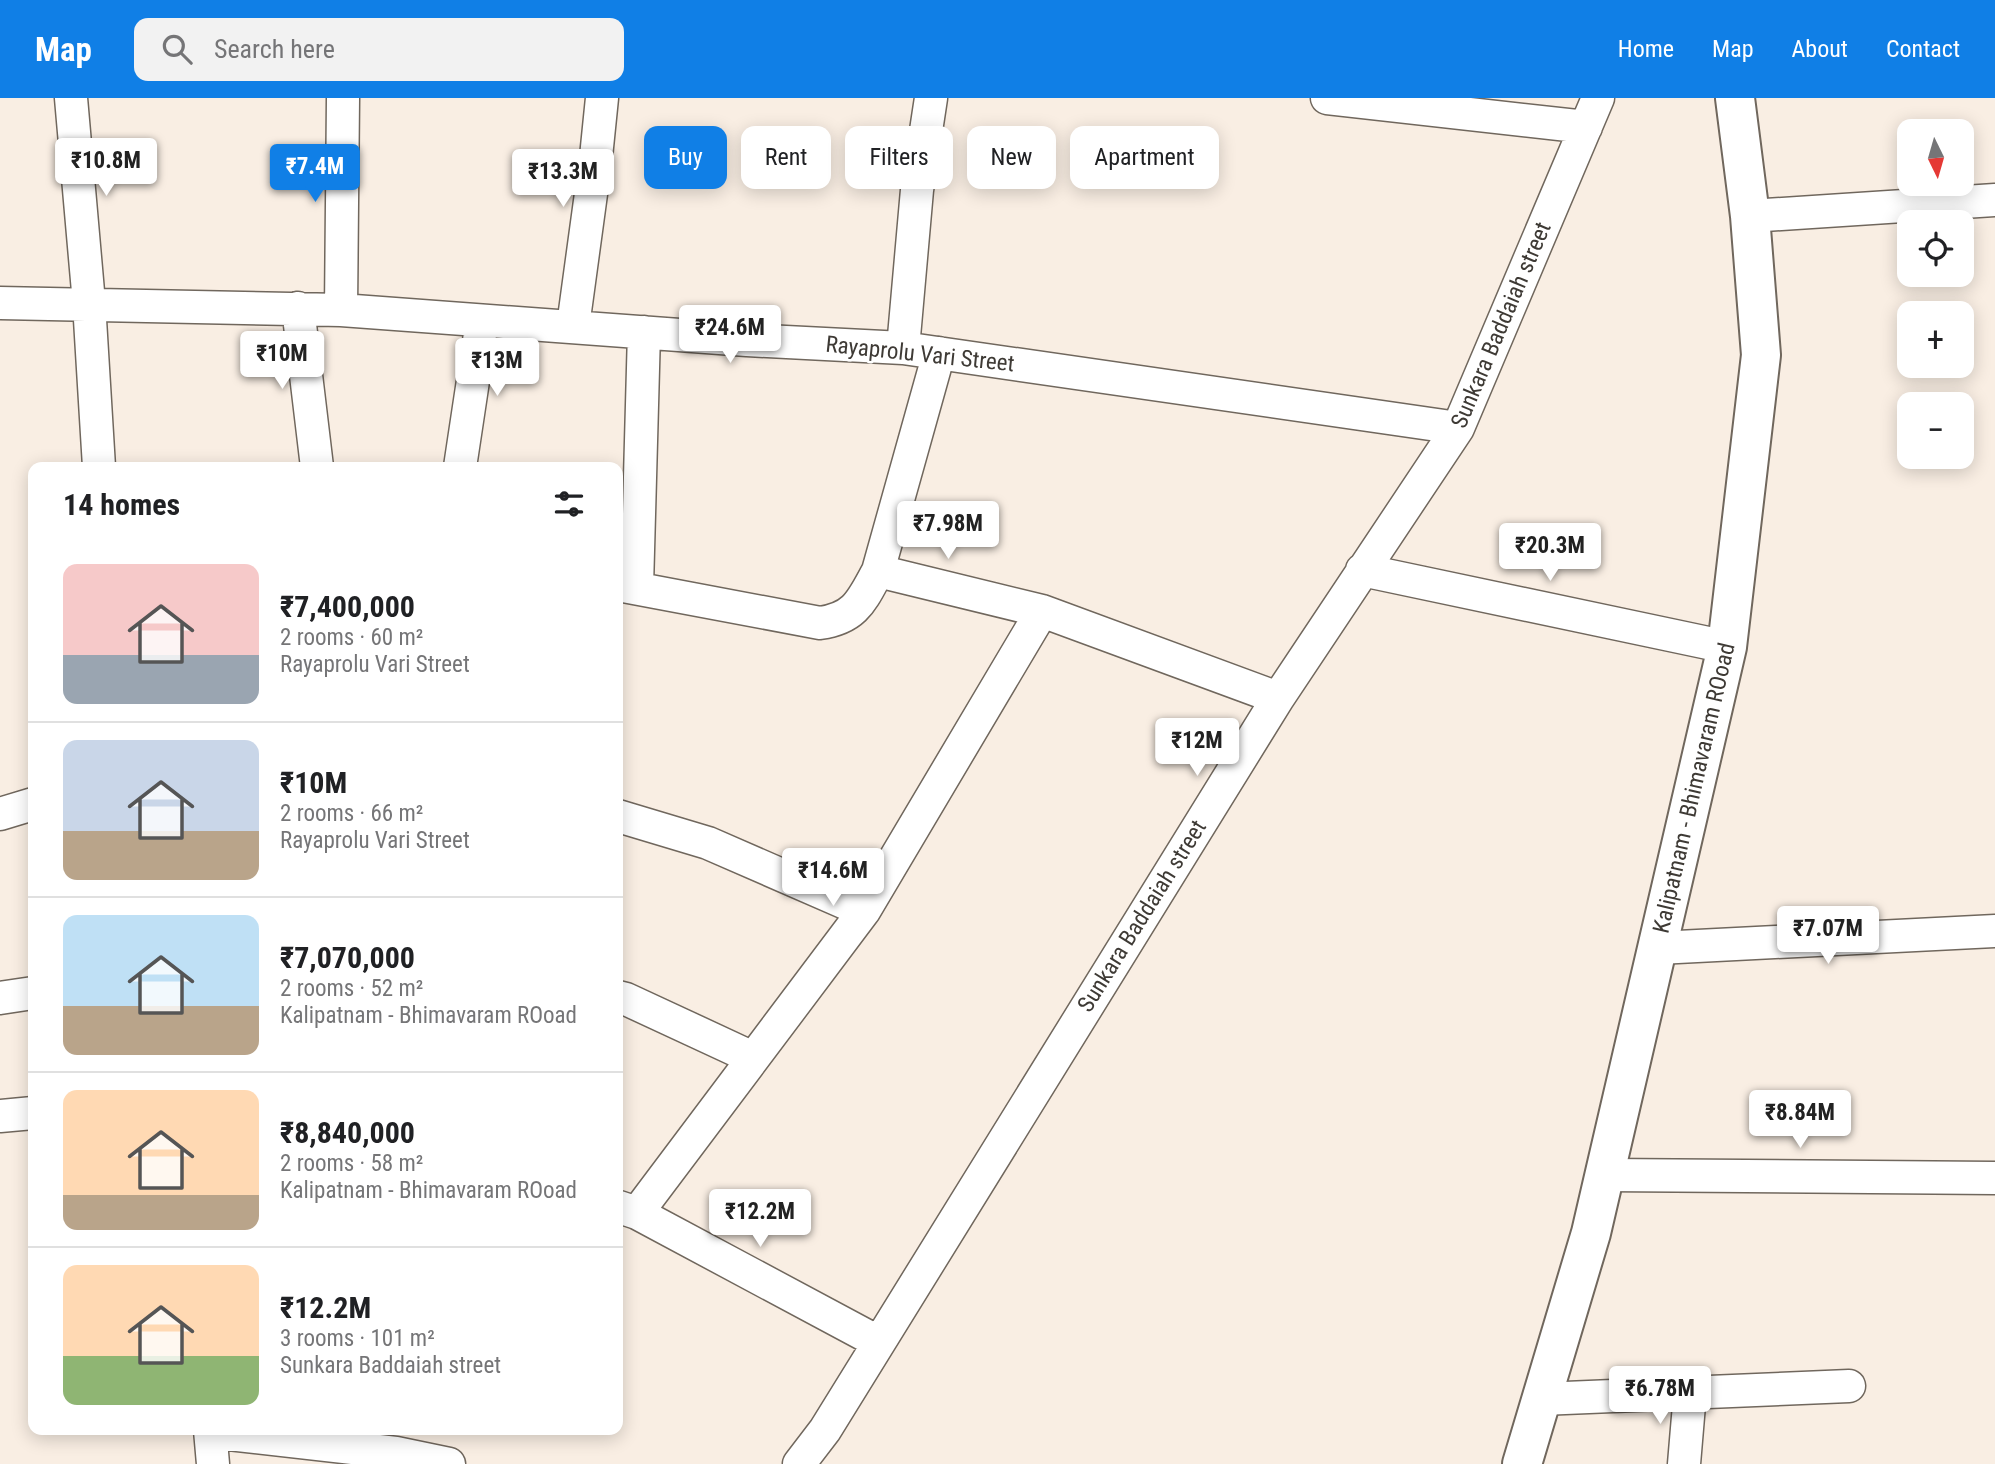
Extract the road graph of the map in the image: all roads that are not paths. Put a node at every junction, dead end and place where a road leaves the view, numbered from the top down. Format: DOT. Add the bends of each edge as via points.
graph roads {
  1 [pos="71,98"];
  2 [pos="343,98"];
  3 [pos="602,98"];
  4 [pos="931,98"];
  5 [pos="1327,98"];
  6 [pos="1598,98"];
  7 [pos="1735,98"];
  8 [pos="1586,127"];
  9 [pos="1995,200"];
  10 [pos="1750,216"];
  11 [pos="0,303"];
  12 [pos="89,303"];
  13 [pos="298,308"];
  14 [pos="341,310"];
  15 [pos="482,321"];
  16 [pos="573,326"];
  17 [pos="644,331"];
  18 [pos="903,348"];
  19 [pos="939,353"];
  20 [pos="1458,428"];
  21 [pos="99,462"];
  22 [pos="316,462"];
  23 [pos="461,462"];
  24 [pos="1362,570"];
  25 [pos="878,571"];
  26 [pos="627,586"];
  27 [pos="1042,611"];
  28 [pos="1727,647"];
  29 [pos="1278,698"];
  30 [pos="28,806"];
  31 [pos="0,814"];
  32 [pos="623,818"];
  33 [pos="863,911"];
  34 [pos="1995,930"];
  35 [pos="1658,948"];
  36 [pos="28,994"];
  37 [pos="0,998"];
  38 [pos="623,998"];
  39 [pos="753,1058"];
  40 [pos="28,1113"];
  41 [pos="0,1116"];
  42 [pos="1605,1175"];
  43 [pos="1995,1178"];
  44 [pos="627,1209"];
  45 [pos="878,1342"];
  46 [pos="1849,1387"];
  47 [pos="1690,1393"];
  48 [pos="1541,1399"];
  49 [pos="210,1435"];
  50 [pos="244,1435"];
  51 [pos="214,1464"];
  52 [pos="449,1464"];
  53 [pos="799,1464"];
  54 [pos="1521,1464"];
  55 [pos="1684,1464"];
  1 -- 12 [label="street"];
  2 -- 14 [label="street"];
  3 -- 16 [label="street"];
  4 -- 18 [label="street" via="917,190"];
  5 -- 8 [label="street"];
  6 -- 8 [label="street, Sunkara Baddaiah street"];
  7 -- 10 [label="main road, Kalipatnam - Bhimavaram ROoad"];
  8 -- 20 [label="street, Sunkara Baddaiah street"];
  9 -- 10 [label="street"];
  10 -- 28 [label="main road, Kalipatnam - Bhimavaram ROoad" via="1761,355"];
  11 -- 12 [label="street, Rayaprolu Vari Street"];
  12 -- 13 [label="street, Rayaprolu Vari Street"];
  12 -- 21 [label="street"];
  13 -- 14 [label="street, Rayaprolu Vari Street"];
  13 -- 22 [label="street"];
  14 -- 15 [label="street, Rayaprolu Vari Street"];
  15 -- 16 [label="street, Rayaprolu Vari Street"];
  15 -- 23 [label="street"];
  16 -- 17 [label="street, Rayaprolu Vari Street"];
  17 -- 18 [label="street, Rayaprolu Vari Street"];
  17 -- 26 [label="street"];
  18 -- 19 [label="street, Rayaprolu Vari Street"];
  19 -- 20 [label="street, Rayaprolu Vari Street"];
  19 -- 25 [label="street"];
  20 -- 24 [label="street, Sunkara Baddaiah street"];
  24 -- 28 [label="street"];
  24 -- 29 [label="street, Sunkara Baddaiah street"];
  25 -- 26 [label="street" via="857,608 837,621 820,623"];
  25 -- 27 [label="street"];
  27 -- 29 [label="street"];
  27 -- 33 [label="street"];
  28 -- 35 [label="main road, Kalipatnam - Bhimavaram ROoad"];
  29 -- 45 [label="street, Sunkara Baddaiah street"];
  30 -- 31 [label="street"];
  32 -- 33 [label="street" via="708,843"];
  33 -- 39 [label="street"];
  34 -- 35 [label="street"];
  35 -- 42 [label="main road, Kalipatnam - Bhimavaram ROoad"];
  36 -- 37 [label="street"];
  38 -- 39 [label="street"];
  39 -- 44 [label="street"];
  40 -- 41 [label="street"];
  42 -- 43 [label="street"];
  42 -- 48 [label="main road, Kalipatnam - Bhimavaram ROoad"];
  44 -- 45 [label="street"];
  45 -- 53 [label="street, Sunkara Baddaiah street"];
  46 -- 47 [label="street"];
  47 -- 48 [label="street"];
  47 -- 55 [label="street"];
  48 -- 54 [label="main road, Kalipatnam - Bhimavaram ROoad"];
  49 -- 51 [label="street"];
  50 -- 52 [label="street"];
}
